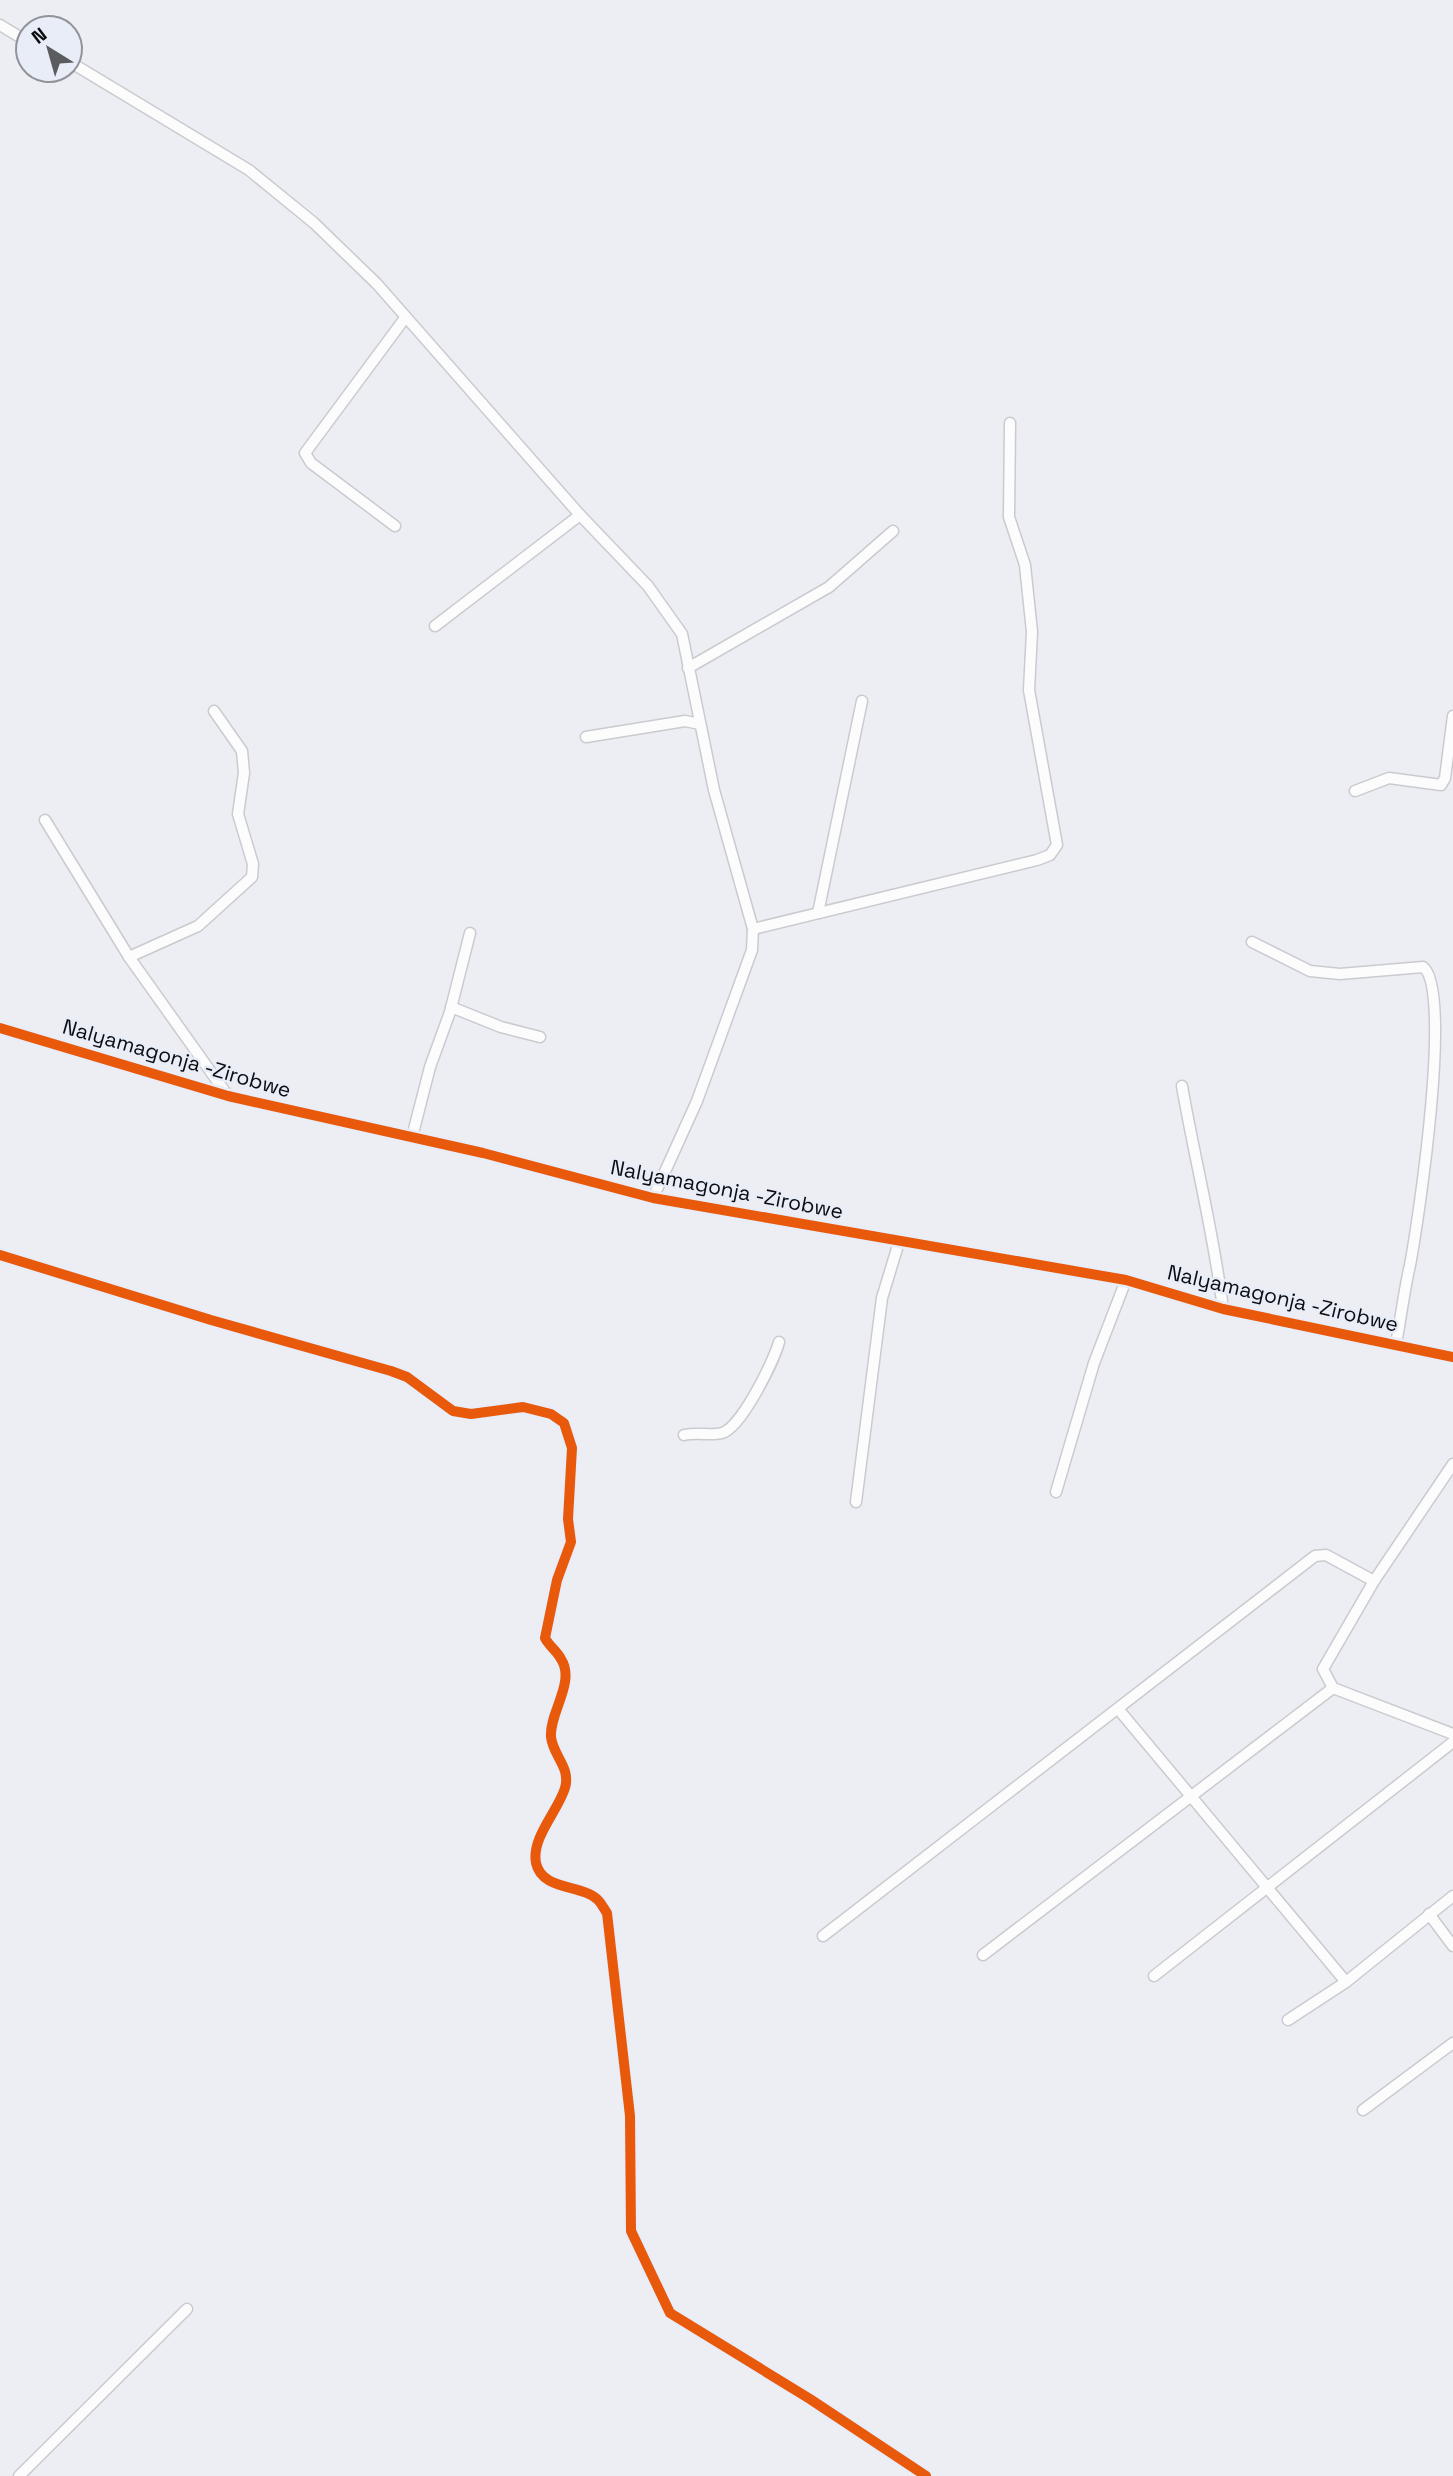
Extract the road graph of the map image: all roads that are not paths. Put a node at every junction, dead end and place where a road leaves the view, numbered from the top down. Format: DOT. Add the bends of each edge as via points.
graph roads {
  1 [pos="84,70"];
  2 [pos="405,318"];
  3 [pos="1010,422"];
  4 [pos="580,515"];
  5 [pos="395,526"];
  6 [pos="893,531"];
  7 [pos="435,626"];
  8 [pos="688,668"];
  9 [pos="862,701"];
  10 [pos="214,711"];
  11 [pos="1453,716"];
  12 [pos="700,724"];
  13 [pos="586,737"];
  14 [pos="1451,755"];
  15 [pos="1355,791"];
  16 [pos="45,820"];
  17 [pos="818,913"];
  18 [pos="753,929"];
  19 [pos="470,933"];
  20 [pos="1252,942"];
  21 [pos="129,957"];
  22 [pos="451,1007"];
  23 [pos="0,1028"];
  24 [pos="540,1037"];
  25 [pos="1182,1086"];
  26 [pos="228,1096"];
  27 [pos="412,1137"];
  28 [pos="653,1198"];
  29 [pos="899,1242"];
  30 [pos="0,1255"];
  31 [pos="1126,1280"];
  32 [pos="1223,1309"];
  33 [pos="779,1342"];
  34 [pos="1396,1344"];
  35 [pos="1453,1357"];
  36 [pos="684,1435"];
  37 [pos="1453,1464"];
  38 [pos="1056,1492"];
  39 [pos="856,1502"];
  40 [pos="1374,1581"];
  41 [pos="1334,1688"];
  42 [pos="1119,1710"];
  43 [pos="1453,1734"];
  44 [pos="1453,1742"];
  45 [pos="1194,1797"];
  46 [pos="1267,1889"];
  47 [pos="1453,1896"];
  48 [pos="1429,1914"];
  49 [pos="823,1936"];
  50 [pos="1453,1946"];
  51 [pos="984,1955"];
  52 [pos="1154,1976"];
  53 [pos="1346,1982"];
  54 [pos="1288,2020"];
  55 [pos="1453,2043"];
  56 [pos="1363,2110"];
  57 [pos="187,2309"];
  58 [pos="19,2476"];
  59 [pos="926,2476"];
  1 -- 2 [label="street" via="249,170 314,223"];
  2 -- 4 [label="street"];
  2 -- 5 [label="street" via="305,453 311,463"];
  3 -- 17 [label="street" via="1009,517 1025,565 1032,632 1029,690 1057,845 1050,855 1037,860"];
  4 -- 7 [label="street"];
  4 -- 8 [label="street" via="666,610 682,634"];
  6 -- 8 [label="street" via="829,587"];
  8 -- 12 [label="street"];
  9 -- 17 [label="street"];
  10 -- 21 [label="street" via="242,751 238,814 253,864 252,877 198,926"];
  11 -- 14 [label="street"];
  12 -- 13 [label="street" via="685,721"];
  12 -- 18 [label="street"];
  14 -- 15 [label="street" via="1441,785 1389,778"];
  16 -- 21 [label="street"];
  17 -- 18 [label="street"];
  18 -- 28 [label="street" via="752,950 721,1038"];
  19 -- 22 [label="street"];
  20 -- 34 [label="street" via="1310,971 1339,974 1423,967 1437,978 1443,1008 1441,1110"];
  21 -- 26 [label="street"];
  22 -- 24 [label="street"];
  22 -- 27 [label="street"];
  23 -- 26 [label="street, Nalyamagonja -Zirobwe"];
  25 -- 32 [label="street"];
  26 -- 27 [label="street, Nalyamagonja -Zirobwe"];
  27 -- 28 [label="street, Nalyamagonja -Zirobwe"];
  28 -- 29 [label="street, Nalyamagonja -Zirobwe"];
  29 -- 31 [label="street, Nalyamagonja -Zirobwe"];
  29 -- 39 [label="street" via="881,1298"];
  30 -- 59 [label="street" via="391,1371 407,1377 453,1411 471,1414 523,1407 551,1414 564,1423 572,1448 571,1542 557,1580 545,1638 564,1670 551,1736 566,1772 565,1787 537,1848 536,1864 556,1885 597,1899 607,1913 630,2116 631,2231 670,2313"];
  31 -- 32 [label="street, Nalyamagonja -Zirobwe"];
  31 -- 38 [label="street" via="1094,1363"];
  32 -- 34 [label="street, Nalyamagonja -Zirobwe"];
  33 -- 36 [label="street" via="733,1426 721,1434"];
  34 -- 35 [label="street, Nalyamagonja -Zirobwe"];
  37 -- 40 [label="street"];
  40 -- 41 [label="street" via="1326,1662 1325,1677"];
  40 -- 42 [label="street" via="1326,1555 1315,1556"];
  41 -- 43 [label="street"];
  41 -- 45 [label="street"];
  42 -- 45 [label="street"];
  42 -- 49 [label="street"];
  44 -- 46 [label="street"];
  45 -- 46 [label="street"];
  45 -- 51 [label="street"];
  46 -- 52 [label="street"];
  46 -- 53 [label="street"];
  47 -- 48 [label="street"];
  48 -- 50 [label="street"];
  48 -- 53 [label="street"];
  53 -- 54 [label="street"];
  55 -- 56 [label="street"];
  57 -- 58 [label="street"];
}
